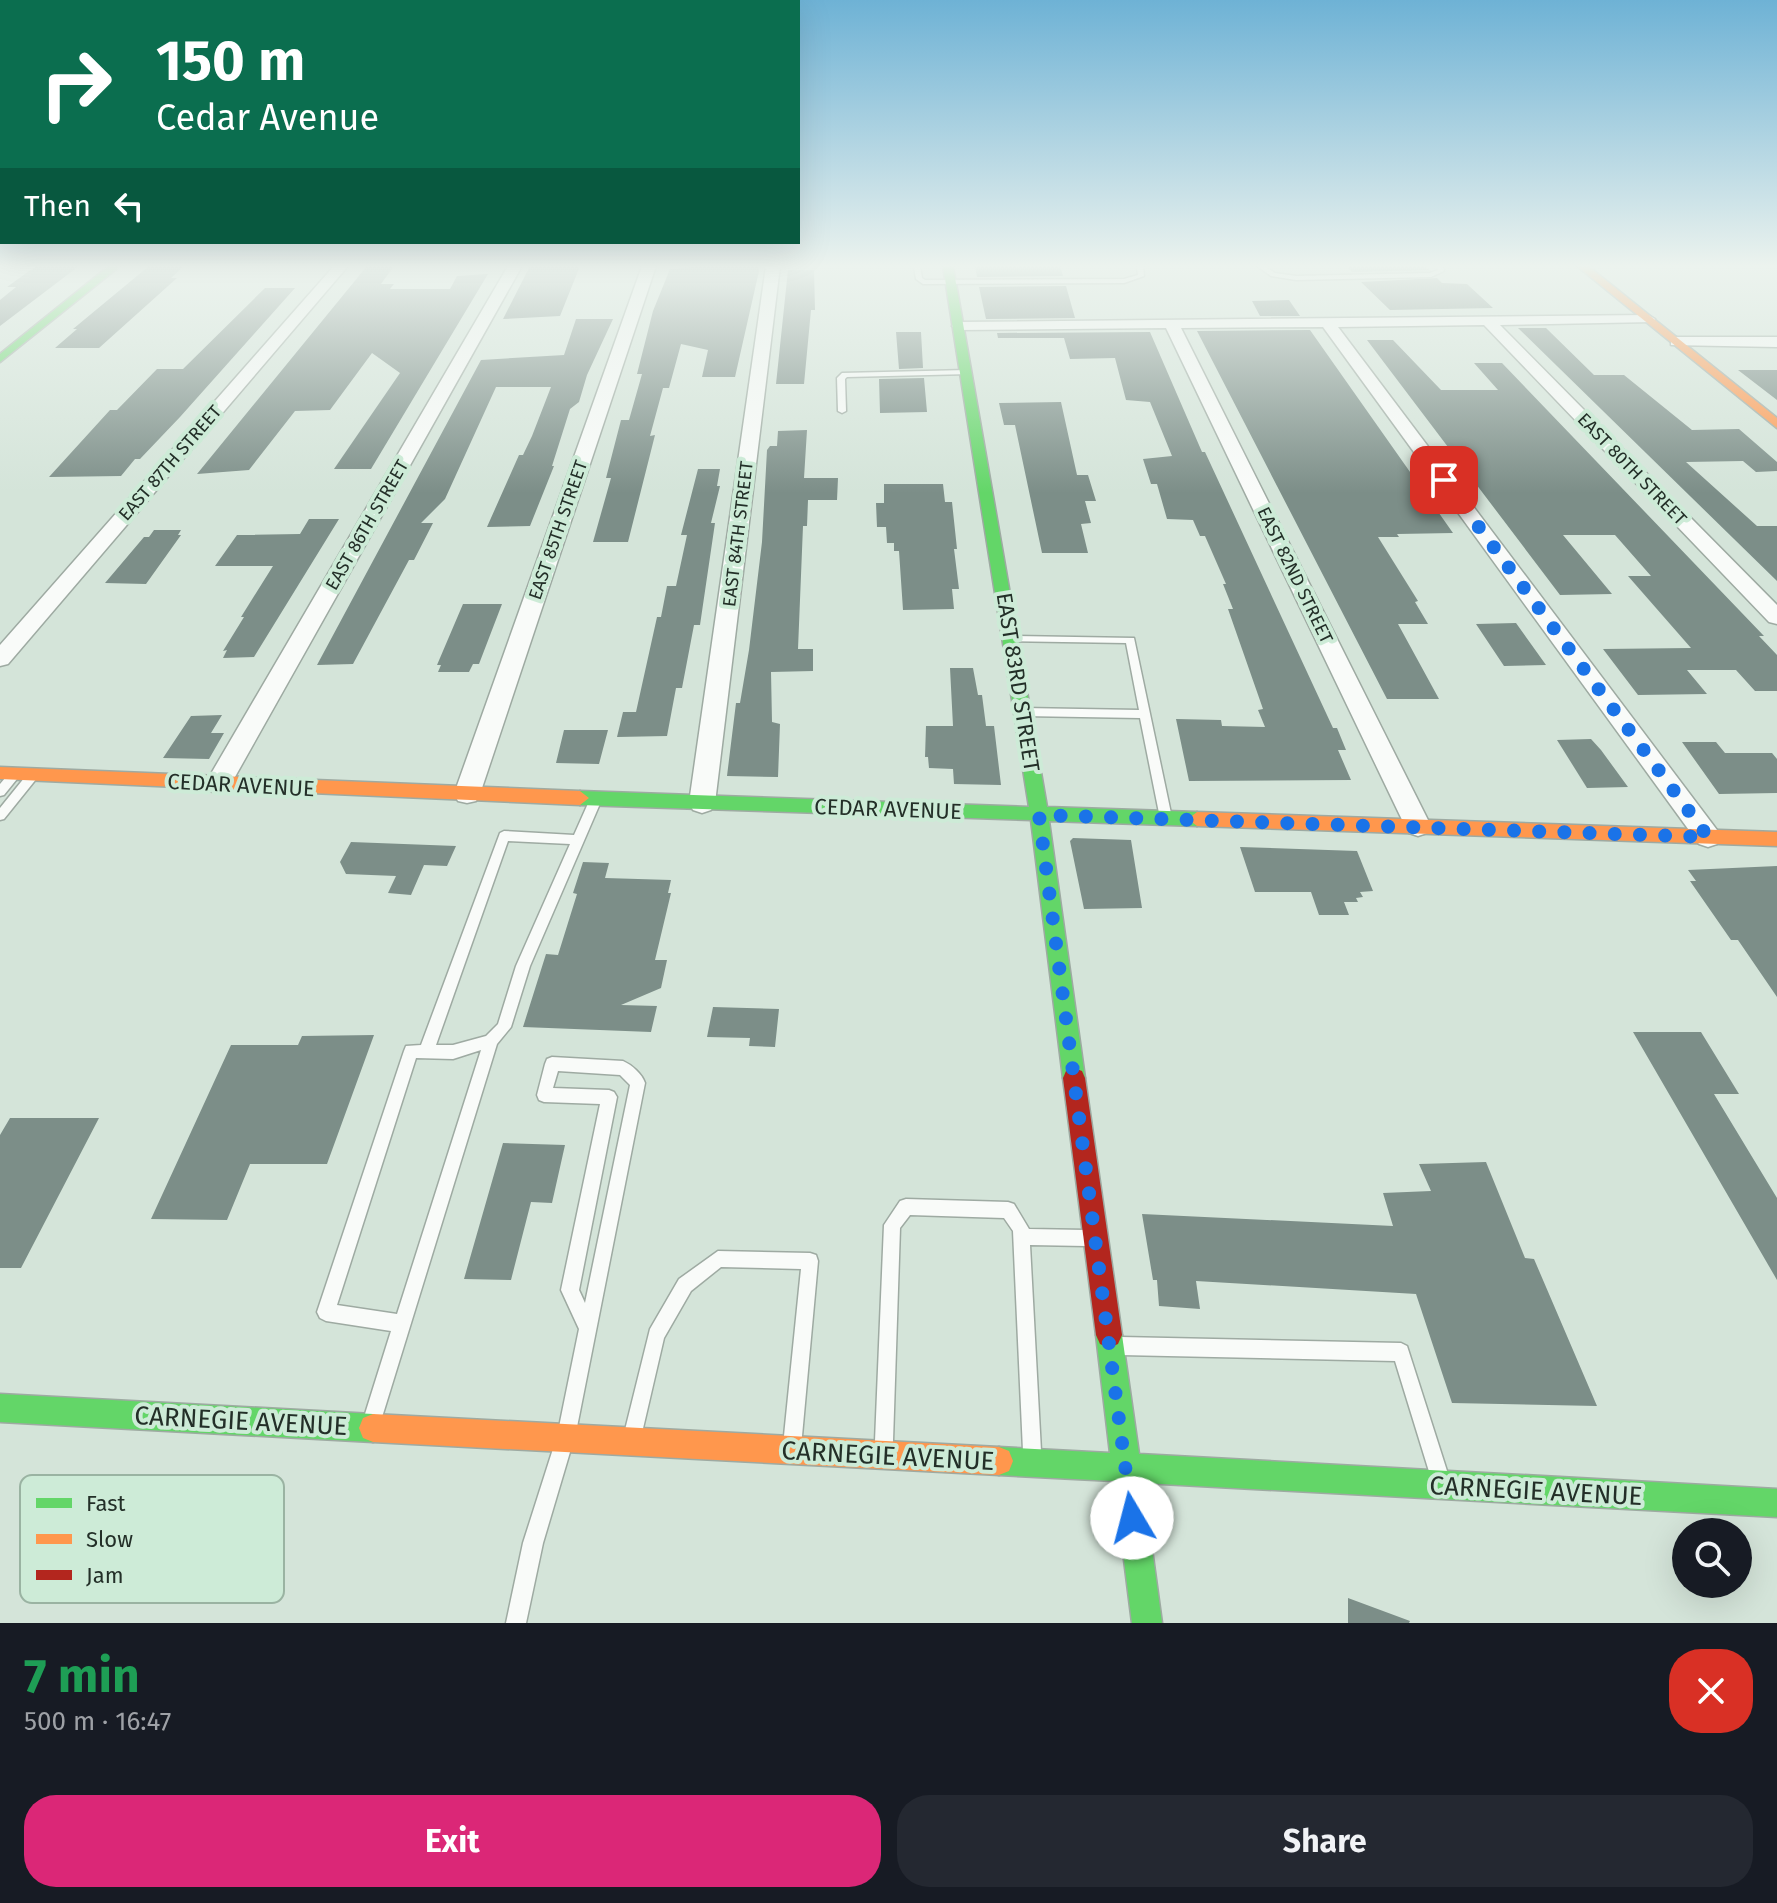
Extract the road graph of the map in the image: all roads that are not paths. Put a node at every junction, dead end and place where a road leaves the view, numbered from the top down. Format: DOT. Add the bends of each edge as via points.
graph roads {
  1 [pos="21,342"];
  2 [pos="274,342"];
  3 [pos="472,342"];
  4 [pos="623,342"];
  5 [pos="763,342"];
  6 [pos="962,342"];
  7 [pos="1180,342"];
  8 [pos="1342,342"];
  9 [pos="1508,342"];
  10 [pos="1676,342"];
  11 [pos="1777,342"];
  12 [pos="0,359"];
  13 [pos="967,372"];
  14 [pos="842,411"];
  15 [pos="1777,424"];
  16 [pos="1777,617"];
  17 [pos="1010,639"];
  18 [pos="7,644"];
  19 [pos="0,659"];
  20 [pos="1023,712"];
  21 [pos="1145,714"];
  22 [pos="16,774"];
  23 [pos="218,784"];
  24 [pos="0,792"];
  25 [pos="467,794"];
  26 [pos="596,799"];
  27 [pos="702,803"];
  28 [pos="1039,815"];
  29 [pos="0,816"];
  30 [pos="1166,818"];
  31 [pos="1418,826"];
  32 [pos="1708,837"];
  33 [pos="1777,839"];
  34 [pos="577,840"];
  35 [pos="491,1041"];
  36 [pos="426,1052"];
  37 [pos="1021,1237"];
  38 [pos="1095,1238"];
  39 [pos="402,1324"];
  40 [pos="588,1329"];
  41 [pos="1109,1346"];
  42 [pos="0,1408"];
  43 [pos="370,1429"];
  44 [pos="565,1439"];
  45 [pos="631,1442"];
  46 [pos="791,1451"];
  47 [pos="883,1456"];
  48 [pos="1033,1464"];
  49 [pos="1125,1469"];
  50 [pos="1443,1486"];
  51 [pos="1777,1503"];
  52 [pos="516,1623"];
  53 [pos="1147,1623"];
  1 -- 12 [label="street"];
  2 -- 18 [label="street, EAST 87TH STREET"];
  3 -- 23 [label="street, EAST 86TH STREET"];
  4 -- 25 [label="street, EAST 85TH STREET"];
  5 -- 27 [label="street, EAST 84TH STREET"];
  6 -- 13 [label="street, EAST 83RD STREET"];
  7 -- 31 [label="street, EAST 82ND STREET"];
  8 -- 32 [label="street"];
  9 -- 16 [label="street, EAST 80TH STREET"];
  10 -- 11 [label="street"];
  10 -- 15 [label="street"];
  13 -- 14 [label="lane" via="845,375"];
  13 -- 17 [label="street, EAST 83RD STREET"];
  17 -- 20 [label="street, EAST 83RD STREET"];
  17 -- 21 [label="lane" via="1130,640"];
  18 -- 19 [label="street, EAST 87TH STREET"];
  20 -- 21 [label="lane"];
  20 -- 28 [label="street, EAST 83RD STREET"];
  21 -- 30 [label="lane"];
  22 -- 23 [label="street, CEDAR AVENUE"];
  22 -- 24 [label="lane"];
  22 -- 29 [label="lane"];
  23 -- 25 [label="street, CEDAR AVENUE"];
  25 -- 26 [label="street, CEDAR AVENUE"];
  26 -- 27 [label="street, CEDAR AVENUE"];
  26 -- 34 [label="lane"];
  27 -- 28 [label="street, CEDAR AVENUE"];
  28 -- 30 [label="street, CEDAR AVENUE"];
  28 -- 38 [label="street, EAST 83RD STREET"];
  30 -- 31 [label="street, CEDAR AVENUE"];
  31 -- 32 [label="street, CEDAR AVENUE"];
  32 -- 33 [label="street, CEDAR AVENUE"];
  34 -- 35 [label="lane" via="523,966 504,1027"];
  34 -- 36 [label="lane" via="504,836"];
  35 -- 36 [label="lane" via="453,1052"];
  35 -- 39 [label="lane"];
  36 -- 39 [label="lane" via="411,1051 326,1312"];
  37 -- 38 [label="lane"];
  37 -- 47 [label="lane" via="1008,1210 906,1207 892,1225"];
  37 -- 48 [label="lane"];
  38 -- 41 [label="street, EAST 83RD STREET"];
  39 -- 43 [label="lane"];
  40 -- 40 [label="lane" via="638,1083 623,1068 552,1064 544,1095 609,1097 570,1290"];
  40 -- 44 [label="lane"];
  41 -- 49 [label="street, EAST 83RD STREET"];
  41 -- 50 [label="lane" via="1401,1352"];
  42 -- 43 [label="street, CARNEGIE AVENUE"];
  43 -- 44 [label="street, CARNEGIE AVENUE"];
  44 -- 45 [label="street, CARNEGIE AVENUE"];
  44 -- 52 [label="lane" via="533,1543"];
  45 -- 46 [label="street, CARNEGIE AVENUE"];
  45 -- 46 [label="lane" via="656,1335 685,1285 718,1259 810,1261"];
  46 -- 47 [label="street, CARNEGIE AVENUE"];
  47 -- 48 [label="street, CARNEGIE AVENUE"];
  48 -- 49 [label="street, CARNEGIE AVENUE"];
  49 -- 50 [label="street, CARNEGIE AVENUE"];
  49 -- 53 [label="street, EAST 83RD STREET"];
  50 -- 51 [label="street, CARNEGIE AVENUE"];
}
